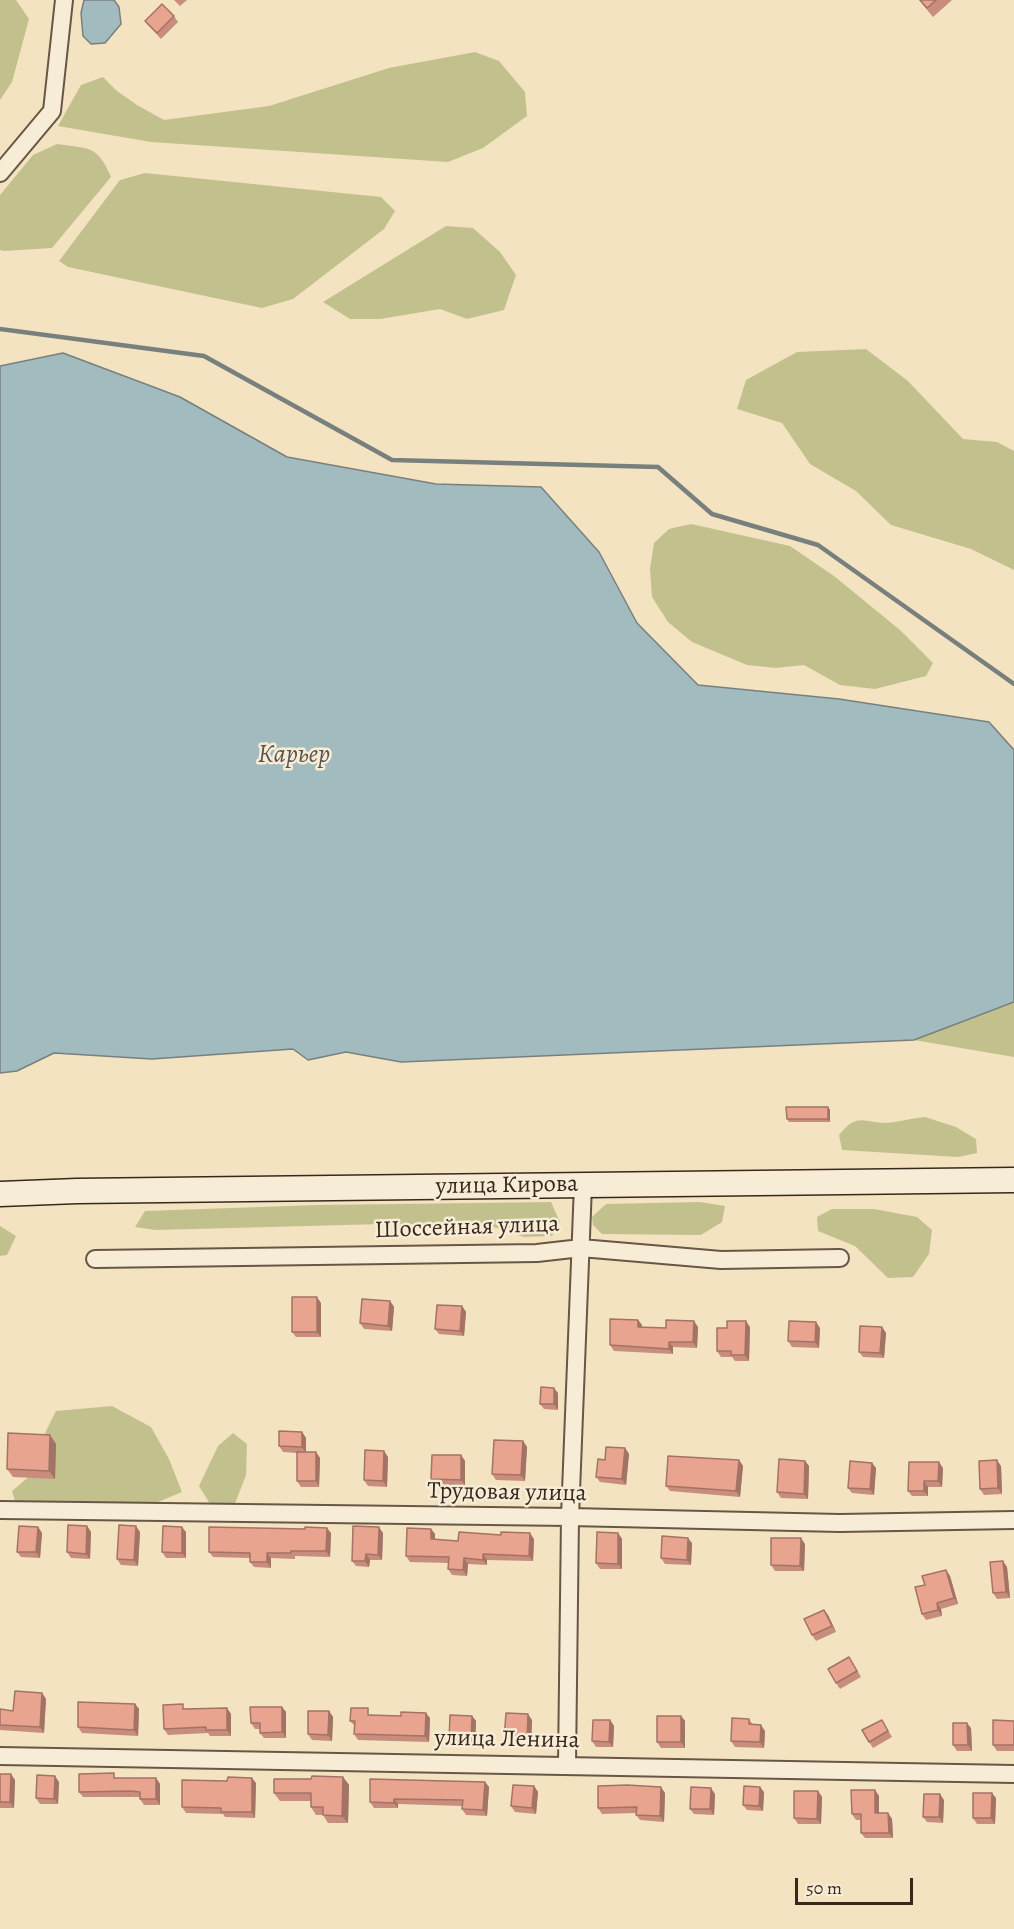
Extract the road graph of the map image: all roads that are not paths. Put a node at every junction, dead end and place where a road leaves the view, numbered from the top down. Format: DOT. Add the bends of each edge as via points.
graph roads {
  1 [pos="64,0"];
  2 [pos="0,173"];
  3 [pos="1014,1180"];
  4 [pos="583,1185"];
  5 [pos="0,1194"];
  6 [pos="581,1248"];
  7 [pos="840,1258"];
  8 [pos="95,1259"];
  9 [pos="0,1510"];
  10 [pos="570,1517"];
  11 [pos="1014,1520"];
  12 [pos="0,1756"];
  13 [pos="567,1765"];
  14 [pos="1014,1774"];
  1 -- 2 [label="street" via="52,111"];
  3 -- 4 [label="main road, улица Кирова"];
  4 -- 5 [label="main road, улица Кирова"];
  4 -- 6 [label="street"];
  6 -- 7 [label="street, Шоссейная улица" via="721,1260"];
  6 -- 8 [label="street, Шоссейная улица" via="537,1253"];
  6 -- 10 [label="street"];
  9 -- 10 [label="street, Трудовая улица"];
  10 -- 11 [label="street, Трудовая улица" via="840,1523"];
  10 -- 13 [label="street"];
  12 -- 13 [label="street, улица Ленина"];
  13 -- 14 [label="street, улица Ленина"];
}
